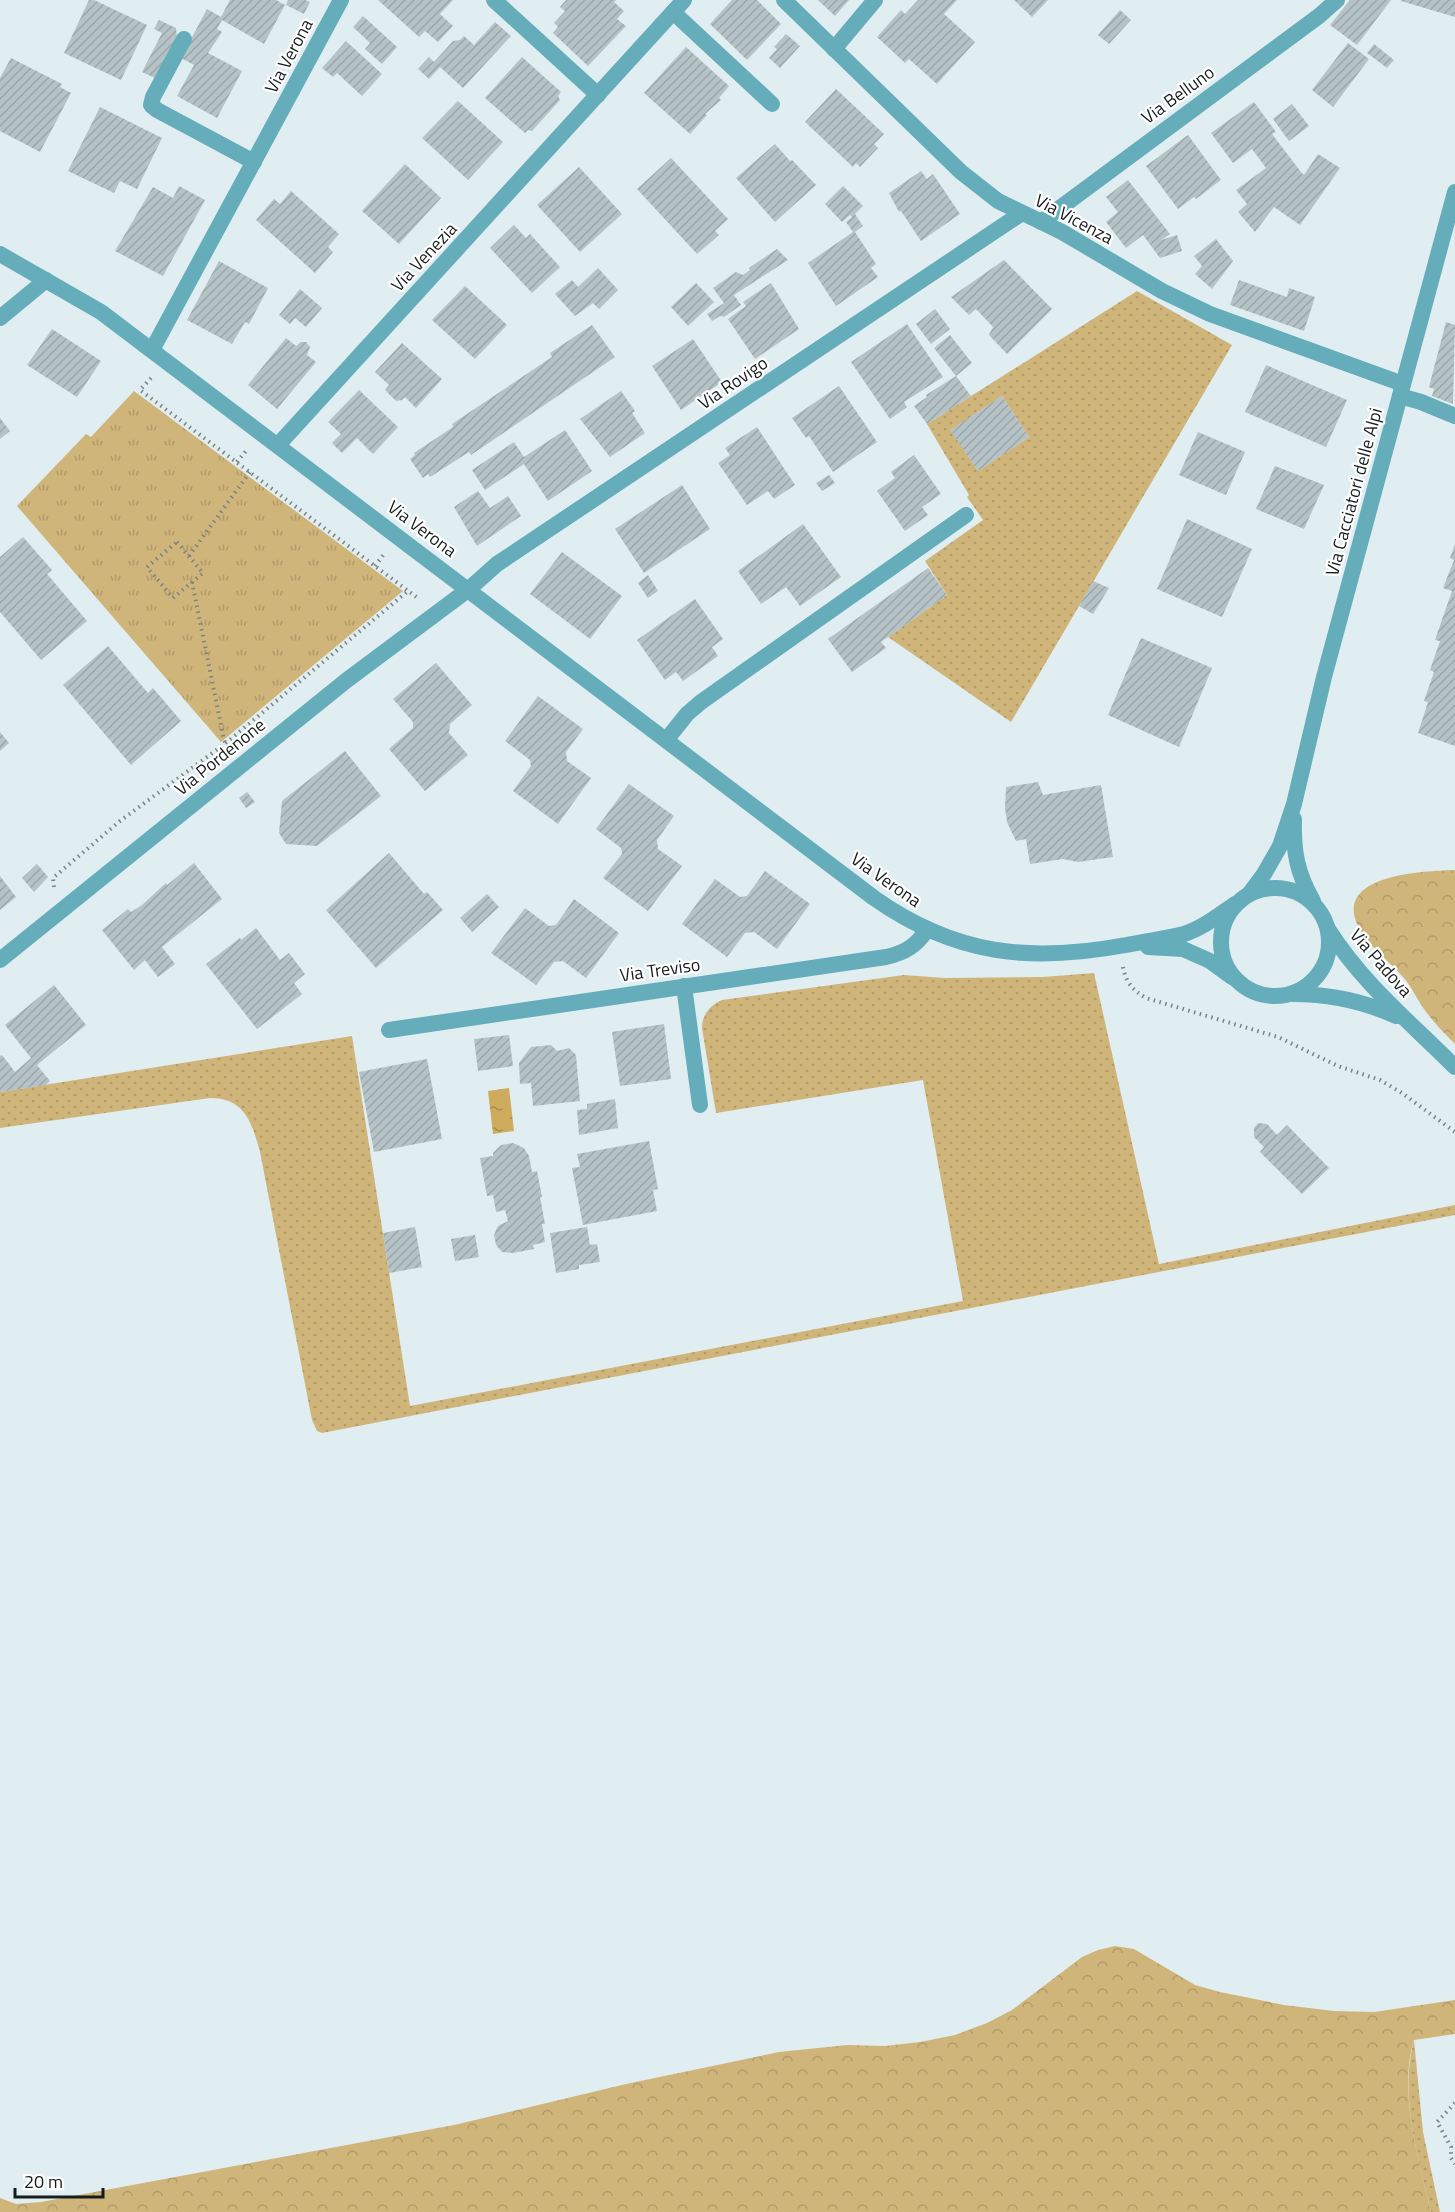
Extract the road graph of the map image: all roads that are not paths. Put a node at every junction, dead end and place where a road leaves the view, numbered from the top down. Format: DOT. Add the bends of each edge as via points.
graph roads {
  1 [pos="341,0"];
  2 [pos="494,0"];
  3 [pos="783,0"];
  4 [pos="875,0"];
  5 [pos="1337,0"];
  6 [pos="678,6"];
  7 [pos="184,39"];
  8 [pos="834,49"];
  9 [pos="598,94"];
  10 [pos="772,104"];
  11 [pos="254,162"];
  12 [pos="1455,192"];
  13 [pos="1022,213"];
  14 [pos="1041,222"];
  15 [pos="0,254"];
  16 [pos="45,280"];
  17 [pos="0,318"];
  18 [pos="152,350"];
  19 [pos="1402,390"];
  20 [pos="1455,416"];
  21 [pos="278,445"];
  22 [pos="966,515"];
  23 [pos="469,589"];
  24 [pos="667,739"];
  25 [pos="1294,804"];
  26 [pos="1250,893"];
  27 [pos="1235,904"];
  28 [pos="1315,904"];
  29 [pos="1328,928"];
  30 [pos="927,929"];
  31 [pos="1120,946"];
  32 [pos="0,960"];
  33 [pos="1232,977"];
  34 [pos="684,987"];
  35 [pos="1288,994"];
  36 [pos="1407,1022"];
  37 [pos="389,1030"];
  38 [pos="1455,1066"];
  39 [pos="700,1105"];
  1 -- 11 [label="street, Via Verona"];
  2 -- 9 [label="street"];
  3 -- 8 [label="street, Via Vicenza"];
  4 -- 8 [label="street"];
  5 -- 14 [label="street, Via Belluno"];
  6 -- 9 [label="street, Via Venezia"];
  6 -- 10 [label="street, Via Venezia"];
  7 -- 11 [label="street" via="152,105"];
  8 -- 13 [label="street, Via Vicenza" via="968,178 990,196"];
  9 -- 21 [label="street, Via Venezia"];
  11 -- 18 [label="street, Via Verona"];
  12 -- 19 [label="street, Via Cacciatori delle Alpi"];
  13 -- 14 [label="street, Via Vicenza"];
  13 -- 23 [label="street, Via Rovigo" via="496,564"];
  14 -- 19 [label="street, Via Vicenza" via="1210,314"];
  15 -- 16 [label="street, Via Verona"];
  16 -- 17 [label="street"];
  16 -- 18 [label="street, Via Verona" via="101,312"];
  18 -- 21 [label="street, Via Verona"];
  19 -- 20 [label="street, Via Vicenza"];
  19 -- 25 [label="street, Via Cacciatori delle Alpi" via="1324,677"];
  21 -- 23 [label="street, Via Verona"];
  22 -- 24 [label="street" via="701,702"];
  23 -- 24 [label="street, Via Verona"];
  23 -- 32 [label="street, Via Pordenone" via="363,667"];
  24 -- 30 [label="street, Via Verona" via="874,898"];
  25 -- 26 [label="street, Via Cacciatori delle Alpi" via="1280,846"];
  25 -- 28 [label="street, Via Cacciatori delle Alpi" via="1295,860"];
  26 -- 27 [label="street, Via Cacciatori delle Alpi"];
  26 -- 28 [label="street, Via Cacciatori delle Alpi" via="1280,887"];
  27 -- 31 [label="street, Via Verona" via="1185,934"];
  27 -- 33 [label="street, Via Cacciatori delle Alpi" via="1224,919 1220,937 1220,951"];
  28 -- 29 [label="street, Via Cacciatori delle Alpi"];
  29 -- 35 [label="street" via="1328,955 1322,968 1302,989"];
  29 -- 36 [label="street, Via Padova" via="1358,971"];
  30 -- 31 [label="street, Via Verona" via="967,944 1023,953"];
  30 -- 34 [label="street, Via Treviso" via="915,945 896,954"];
  31 -- 33 [label="street, Via Verona" via="1183,949"];
  33 -- 35 [label="street" via="1257,993"];
  34 -- 37 [label="street, Via Treviso"];
  34 -- 39 [label="street"];
  35 -- 36 [label="street, Via Padova" via="1351,1000"];
  36 -- 38 [label="street, Via Padova"];
}
